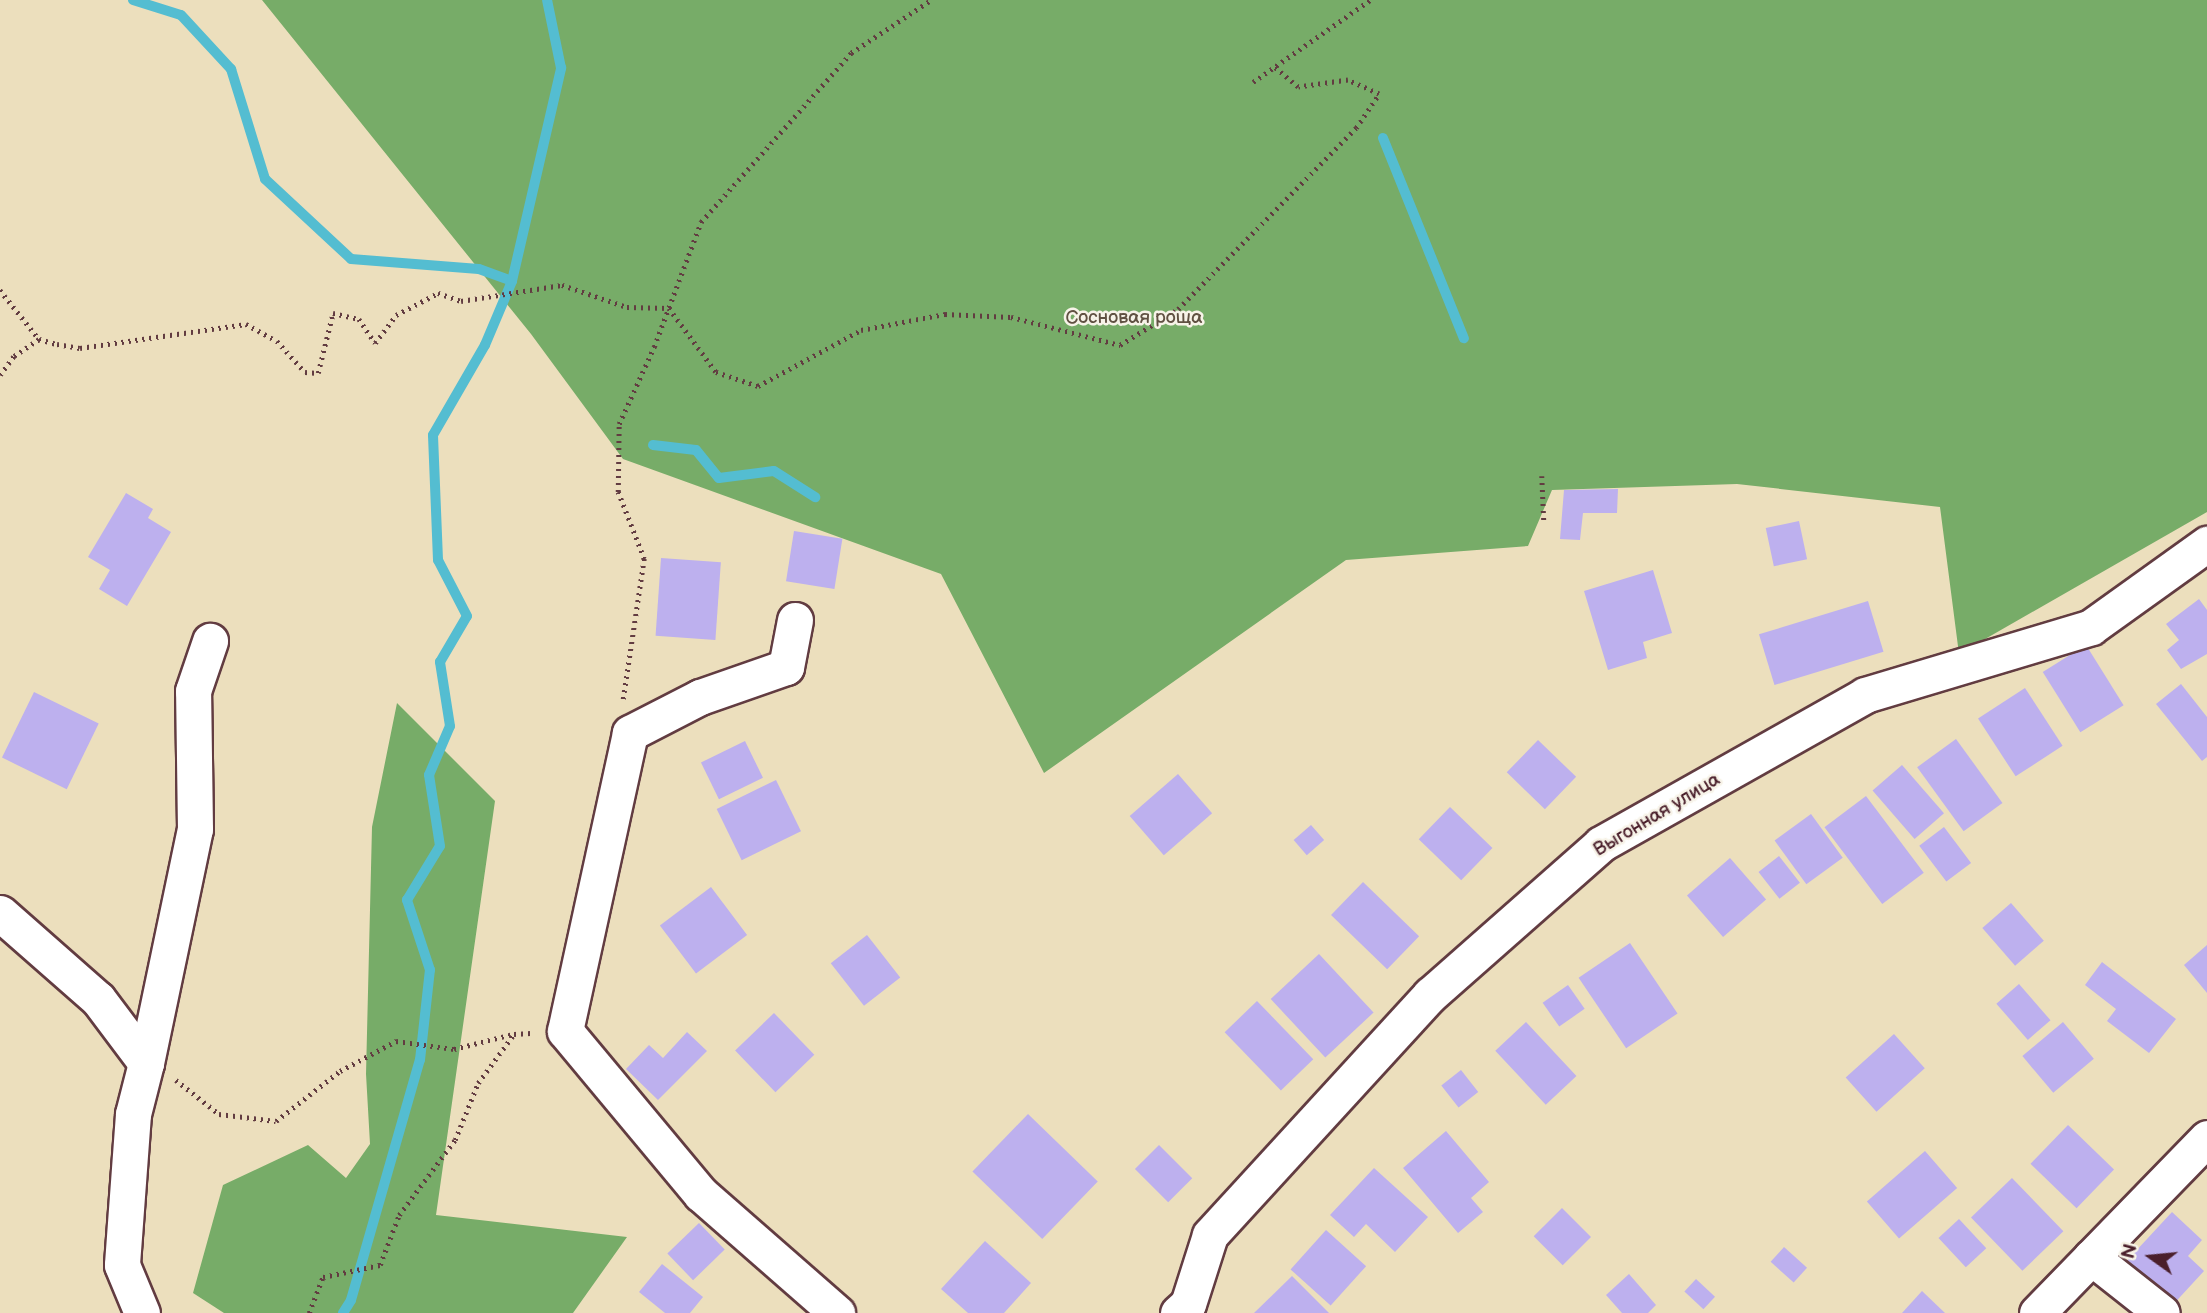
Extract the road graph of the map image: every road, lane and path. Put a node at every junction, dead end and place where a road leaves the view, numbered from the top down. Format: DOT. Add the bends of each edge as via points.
graph roads {
  1 [pos="930,0"];
  2 [pos="1370,0"];
  3 [pos="1274,67"];
  4 [pos="1253,82"];
  5 [pos="0,290"];
  6 [pos="669,308"];
  7 [pos="40,339"];
  8 [pos="0,375"];
  9 [pos="1542,475"];
  10 [pos="1544,522"];
  11 [pos="2207,544"];
  12 [pos="795,620"];
  13 [pos="210,641"];
  14 [pos="630,733"];
  15 [pos="0,913"];
  16 [pos="565,1031"];
  17 [pos="514,1034"];
  18 [pos="146,1063"];
  19 [pos="2207,1138"];
  20 [pos="2091,1257"];
  21 [pos="1187,1310"];
  22 [pos="142,1313"];
  23 [pos="309,1313"];
  24 [pos="837,1313"];
  25 [pos="2037,1313"];
  26 [pos="2162,1313"];
  1 -- 6 [label="path" via="850,53 701,222"];
  2 -- 3 [label="path"];
  3 -- 4 [label="path"];
  3 -- 6 [label="path" via="1298,87 1348,80 1379,94 1356,128 1178,309 1120,345 1011,317 945,314 861,330 758,386 716,372"];
  5 -- 7 [label="path"];
  6 -- 7 [label="path" via="627,307 562,285 461,301 438,293 396,315 375,343 359,319 333,313 318,373 305,372 277,341 246,324 80,348"];
  6 -- 14 [label="path" via="619,424 618,492 644,559 619,719"];
  7 -- 8 [label="path" via="14,356"];
  9 -- 10 [label="path"];
  11 -- 21 [label="street, Выгонная улица" via="2091,626 1865,695 1601,844 1430,995 1210,1235"];
  12 -- 14 [label="street" via="786,667 699,697"];
  13 -- 18 [label="street" via="193,691 195,829"];
  14 -- 16 [label="street"];
  15 -- 18 [label="street" via="98,999"];
  16 -- 17 [label="path"];
  16 -- 24 [label="street" via="701,1194"];
  17 -- 18 [label="path" via="454,1049 396,1041 340,1071 276,1121 219,1114 174,1078"];
  17 -- 23 [label="path" via="478,1083 455,1140 399,1215 380,1265 323,1277"];
  18 -- 22 [label="street" via="133,1114 122,1265"];
  19 -- 20 [label="street"];
  20 -- 25 [label="street"];
  20 -- 26 [label="street"];
}
